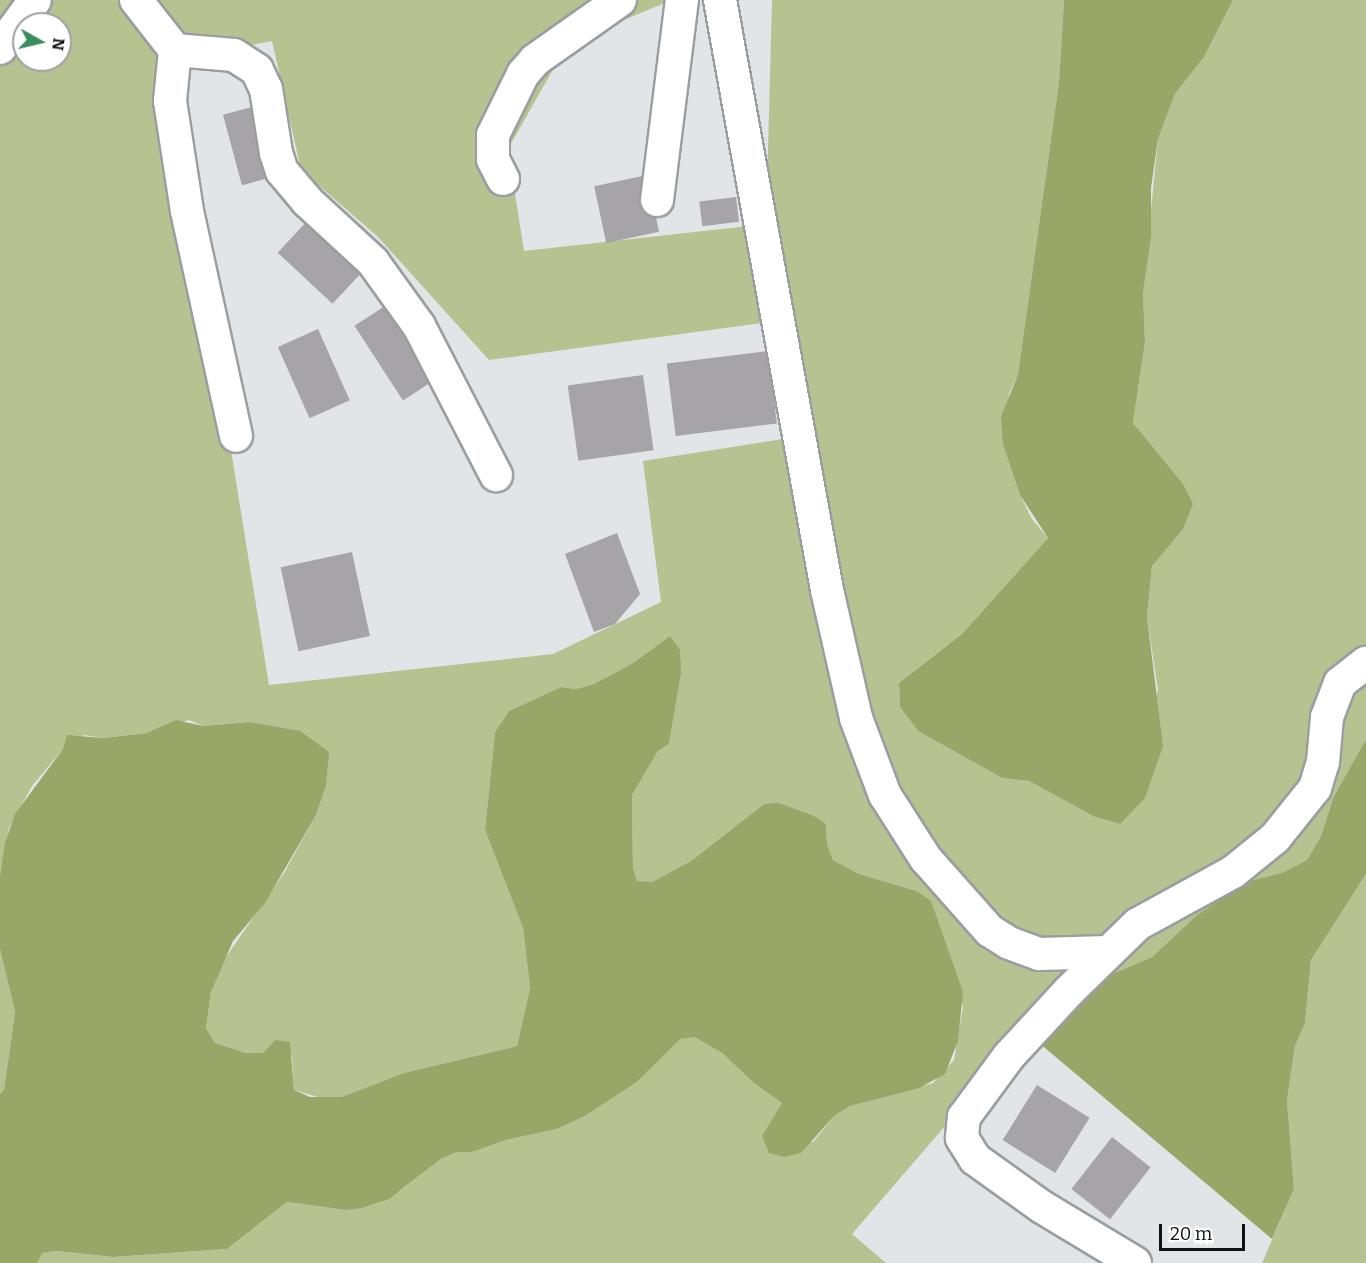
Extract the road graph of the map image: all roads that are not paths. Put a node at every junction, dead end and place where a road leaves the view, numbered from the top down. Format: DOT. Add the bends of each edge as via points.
graph roads {
  1 [pos="35,0"];
  2 [pos="136,0"];
  3 [pos="620,0"];
  4 [pos="682,0"];
  5 [pos="720,0"];
  6 [pos="0,48"];
  7 [pos="175,50"];
  8 [pos="503,179"];
  9 [pos="657,200"];
  10 [pos="236,436"];
  11 [pos="496,475"];
  12 [pos="1366,663"];
  13 [pos="1108,952"];
  14 [pos="1135,1263"];
  1 -- 6 [label="street"];
  2 -- 7 [label="street"];
  3 -- 8 [label="street" via="535,60 524,74 493,135 493,159"];
  4 -- 9 [label="street"];
  5 -- 13 [label="street" via="827,590 856,718 885,795 926,859 990,931 1040,954"];
  7 -- 10 [label="street" via="170,100 187,211"];
  7 -- 11 [label="street" via="234,55 257,70 266,89 282,171 307,201 373,261 419,326"];
  12 -- 13 [label="street" via="1340,683 1327,717 1323,762 1315,788 1275,838 1233,872 1156,912"];
  13 -- 14 [label="street" via="971,1102 963,1117 962,1138 975,1159 1042,1207"];
}
